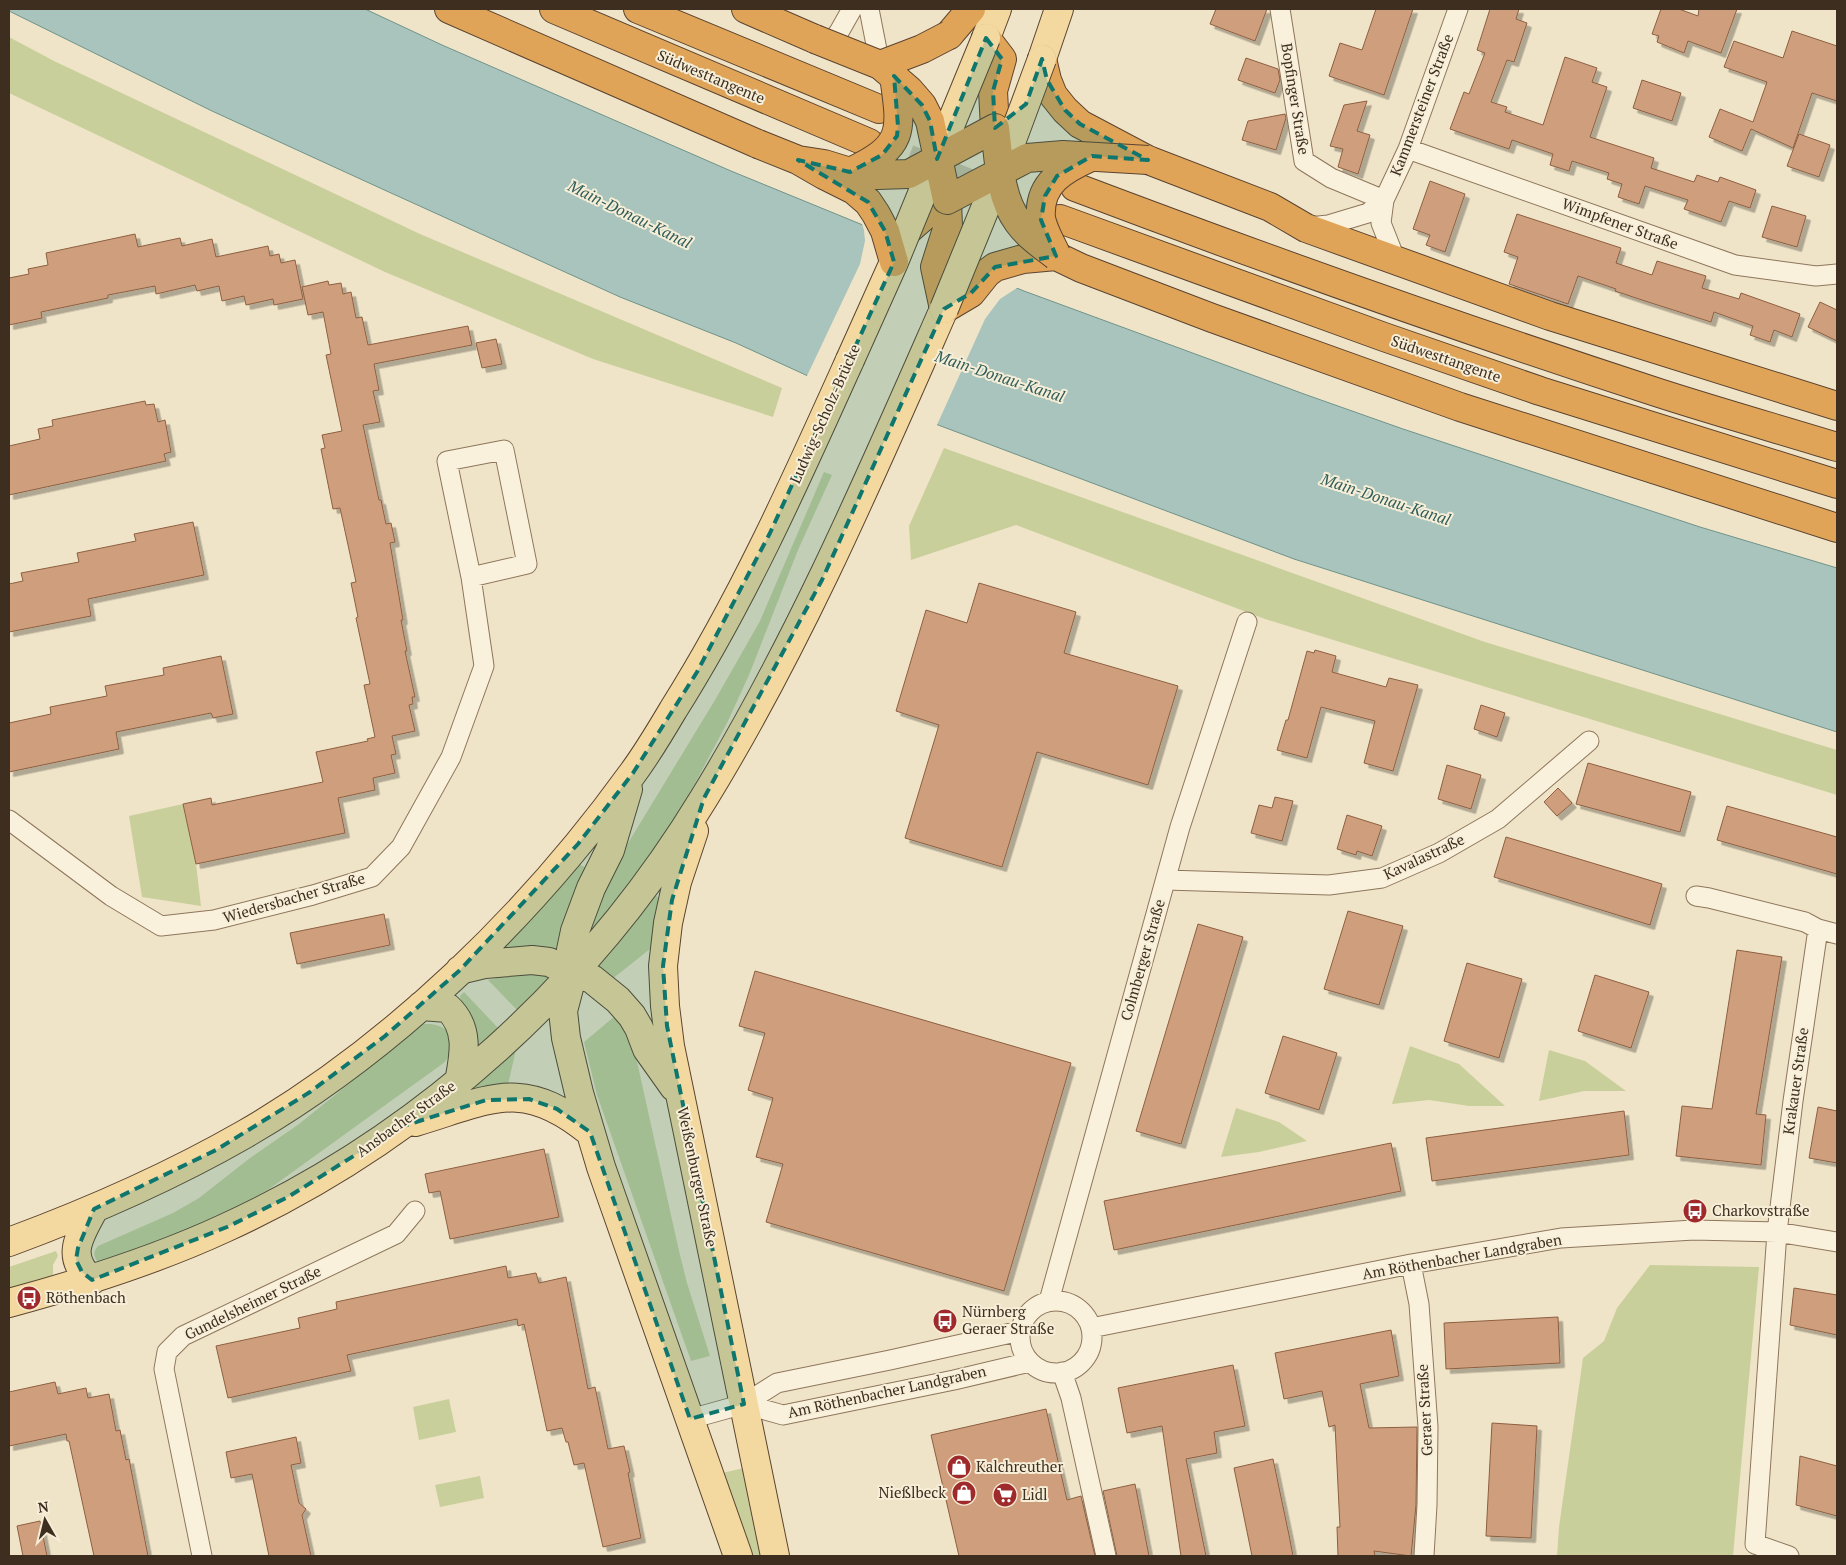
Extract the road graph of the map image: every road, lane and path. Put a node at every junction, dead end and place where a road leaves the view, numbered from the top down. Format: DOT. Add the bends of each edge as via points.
graph roads {
  1 [pos="449,9"];
  2 [pos="554,9"];
  3 [pos="638,9"];
  4 [pos="746,9"];
  5 [pos="852,9"];
  6 [pos="869,9"];
  7 [pos="972,9"];
  8 [pos="997,9"];
  9 [pos="1059,9"];
  10 [pos="1280,9"];
  11 [pos="1458,9"];
  12 [pos="986,38"];
  13 [pos="822,41"];
  14 [pos="1042,59"];
  15 [pos="887,70"];
  16 [pos="1026,104"];
  17 [pos="879,109"];
  18 [pos="996,128"];
  19 [pos="869,143"];
  20 [pos="1408,148"];
  21 [pos="1092,156"];
  22 [pos="937,159"];
  23 [pos="798,160"];
  24 [pos="1148,160"];
  25 [pos="850,172"];
  26 [pos="1000,172"];
  27 [pos="1075,187"];
  28 [pos="947,200"];
  29 [pos="1384,200"];
  30 [pos="1060,219"];
  31 [pos="1306,228"];
  32 [pos="907,231"];
  33 [pos="1056,256"];
  34 [pos="1396,261"];
  35 [pos="894,262"];
  36 [pos="1837,274"];
  37 [pos="944,309"];
  38 [pos="1837,406"];
  39 [pos="1837,447"];
  40 [pos="1837,484"];
  41 [pos="1837,528"];
  42 [pos="471,577"];
  43 [pos="1247,622"];
  44 [pos="1589,741"];
  45 [pos="633,773"];
  46 [pos="704,798"];
  47 [pos="9,820"];
  48 [pos="1166,880"];
  49 [pos="1696,896"];
  50 [pos="1818,929"];
  51 [pos="1837,934"];
  52 [pos="460,970"];
  53 [pos="573,973"];
  54 [pos="420,1006"];
  55 [pos="459,1082"];
  56 [pos="681,1097"];
  57 [pos="400,1127"];
  58 [pos="590,1132"];
  59 [pos="94,1209"];
  60 [pos="414,1211"];
  61 [pos="1777,1232"];
  62 [pos="9,1242"];
  63 [pos="1837,1242"];
  64 [pos="1411,1264"];
  65 [pos="92,1280"];
  66 [pos="1048,1301"];
  67 [pos="9,1303"];
  68 [pos="1091,1328"];
  69 [pos="1020,1332"];
  70 [pos="1030,1362"];
  71 [pos="1062,1372"];
  72 [pos="744,1404"];
  73 [pos="690,1419"];
  74 [pos="202,1556"];
  75 [pos="738,1556"];
  76 [pos="775,1556"];
  77 [pos="1106,1556"];
  78 [pos="1424,1556"];
  79 [pos="1789,1556"];
  1 -- 23 [label="highway, bridge"];
  2 -- 19 [label="highway, Südwesttangente"];
  3 -- 17 [label="highway"];
  4 -- 13 [label="highway"];
  5 -- 13 [label="street" via="839,32"];
  6 -- 15 [label="street"];
  7 -- 15 [label="highway, bridge" via="948,35"];
  8 -- 12 [label="main road, Ludwig-Scholz-Brücke"];
  9 -- 14 [label="main road"];
  10 -- 29 [label="street, Bopfinger Straße" via="1304,161 1331,178"];
  11 -- 20 [label="street, Kammersteiner Straße"];
  12 -- 18 [label="highway" via="1002,59 994,91"];
  12 -- 22 [label="main road, Ludwig-Scholz-Brücke, bridge"];
  13 -- 15 [label="highway, bridge"];
  14 -- 16 [label="main road, bridge"];
  14 -- 24 [label="highway, bridge" via="1053,95 1065,110 1080,124"];
  15 -- 22 [label="highway, bridge" via="922,105 930,121"];
  15 -- 25 [label="highway, bridge" via="898,108 897,136 882,155"];
  16 -- 18 [label="highway"];
  16 -- 26 [label="main road, bridge"];
  18 -- 22 [label="highway, bridge"];
  18 -- 26 [label="highway, bridge"];
  20 -- 29 [label="street, Kammersteiner Straße"];
  20 -- 36 [label="street, Wimpfener Straße" via="1735,265 1816,276"];
  21 -- 24 [label="highway, bridge"];
  21 -- 26 [label="highway, bridge" via="1028,158"];
  21 -- 33 [label="highway, bridge" via="1057,176 1045,196 1042,220"];
  22 -- 25 [label="highway, bridge" via="909,174"];
  22 -- 28 [label="highway, bridge"];
  22 -- 32 [label="main road, Ludwig-Scholz-Brücke, bridge"];
  23 -- 25 [label="highway, bridge"];
  23 -- 35 [label="highway, bridge" via="854,190 868,202 885,232"];
  24 -- 31 [label="highway" via="1270,207"];
  26 -- 28 [label="highway, bridge"];
  26 -- 33 [label="highway, bridge" via="1008,206 1018,222"];
  26 -- 37 [label="main road, bridge"];
  27 -- 39 [label="highway" via="1218,241 1541,353"];
  28 -- 32 [label="highway"];
  28 -- 37 [label="highway" via="948,226 935,267"];
  29 -- 31 [label="street" via="1368,212 1328,225"];
  29 -- 34 [label="street, Kammersteiner Straße" via="1381,223"];
  30 -- 40 [label="highway, Südwesttangente" via="1522,385"];
  31 -- 34 [label="highway"];
  32 -- 35 [label="main road, Ludwig-Scholz-Brücke, bridge"];
  33 -- 37 [label="highway" via="994,267 970,293"];
  33 -- 41 [label="highway" via="1203,315 1460,407"];
  34 -- 38 [label="highway" via="1550,316"];
  35 -- 45 [label="main road, Ludwig-Scholz-Brücke, bridge" via="804,463 728,617"];
  37 -- 46 [label="main road" via="822,580 771,680"];
  42 -- 42 [label="street, Wiedersbacher Straße" via="447,461 504,450 527,564"];
  42 -- 47 [label="street, Wiedersbacher Straße" via="484,666 451,757 401,847 372,876 214,920 161,926 112,896"];
  43 -- 48 [label="street, Colmberger Straße"];
  44 -- 48 [label="street, Kavalastraße" via="1498,820 1439,853 1382,878 1329,884"];
  45 -- 52 [label="main road" via="546,882"];
  45 -- 53 [label="main road" via="610,850 591,888 576,931 571,950"];
  46 -- 53 [label="main road, Ansbacher Straße" via="649,880"];
  46 -- 56 [label="main road, Weißenburger Straße" via="672,900 663,966 667,1026"];
  48 -- 66 [label="street, Colmberger Straße"];
  49 -- 50 [label="street" via="1805,922"];
  50 -- 51 [label="street"];
  50 -- 61 [label="street, Krakauer Straße"];
  52 -- 53 [label="main road" via="491,963 532,960 550,962"];
  52 -- 54 [label="main road"];
  53 -- 55 [label="main road, Ansbacher Straße" via="540,1009"];
  53 -- 56 [label="main road" via="592,979 623,1005 636,1022 647,1049"];
  53 -- 58 [label="main road" via="563,1011 564,1025"];
  54 -- 55 [label="main road" via="448,1008 458,1020 464,1053"];
  54 -- 59 [label="main road" via="310,1092 247,1133"];
  55 -- 57 [label="main road, Ansbacher Straße"];
  56 -- 72 [label="main road, Weißenburger Straße"];
  57 -- 58 [label="main road" via="486,1100 522,1097 557,1109"];
  57 -- 65 [label="main road, Ansbacher Straße" via="288,1197 227,1227"];
  58 -- 73 [label="main road"];
  59 -- 62 [label="main road"];
  59 -- 65 [label="main road" via="80,1235 76,1260 82,1272"];
  60 -- 74 [label="street, Gundelsheimer Straße" via="396,1234 183,1336 167,1352 164,1368"];
  61 -- 63 [label="street, Am Röthenbacher Landgraben"];
  61 -- 64 [label="street, Am Röthenbacher Landgraben" via="1694,1230 1560,1238"];
  61 -- 79 [label="street" via="1755,1544"];
  64 -- 68 [label="street, Am Röthenbacher Landgraben"];
  64 -- 78 [label="street, Geraer Straße" via="1419,1304 1428,1426"];
  65 -- 67 [label="main road, Ansbacher Straße"];
  66 -- 68 [label="street" via="1075,1306"];
  66 -- 69 [label="street" via="1030,1312"];
  68 -- 71 [label="street" via="1091,1348 1086,1356 1072,1370"];
  69 -- 70 [label="street" via="1022,1348"];
  69 -- 72 [label="street, Am Röthenbacher Landgraben" via="777,1383"];
  70 -- 71 [label="street" via="1050,1372"];
  70 -- 72 [label="street, Am Röthenbacher Landgraben" via="784,1415"];
  71 -- 77 [label="street" via="1071,1398"];
  72 -- 73 [label="street, Am Röthenbacher Landgraben"];
  72 -- 76 [label="main road, Weißenburger Straße"];
  73 -- 75 [label="main road"];
}
